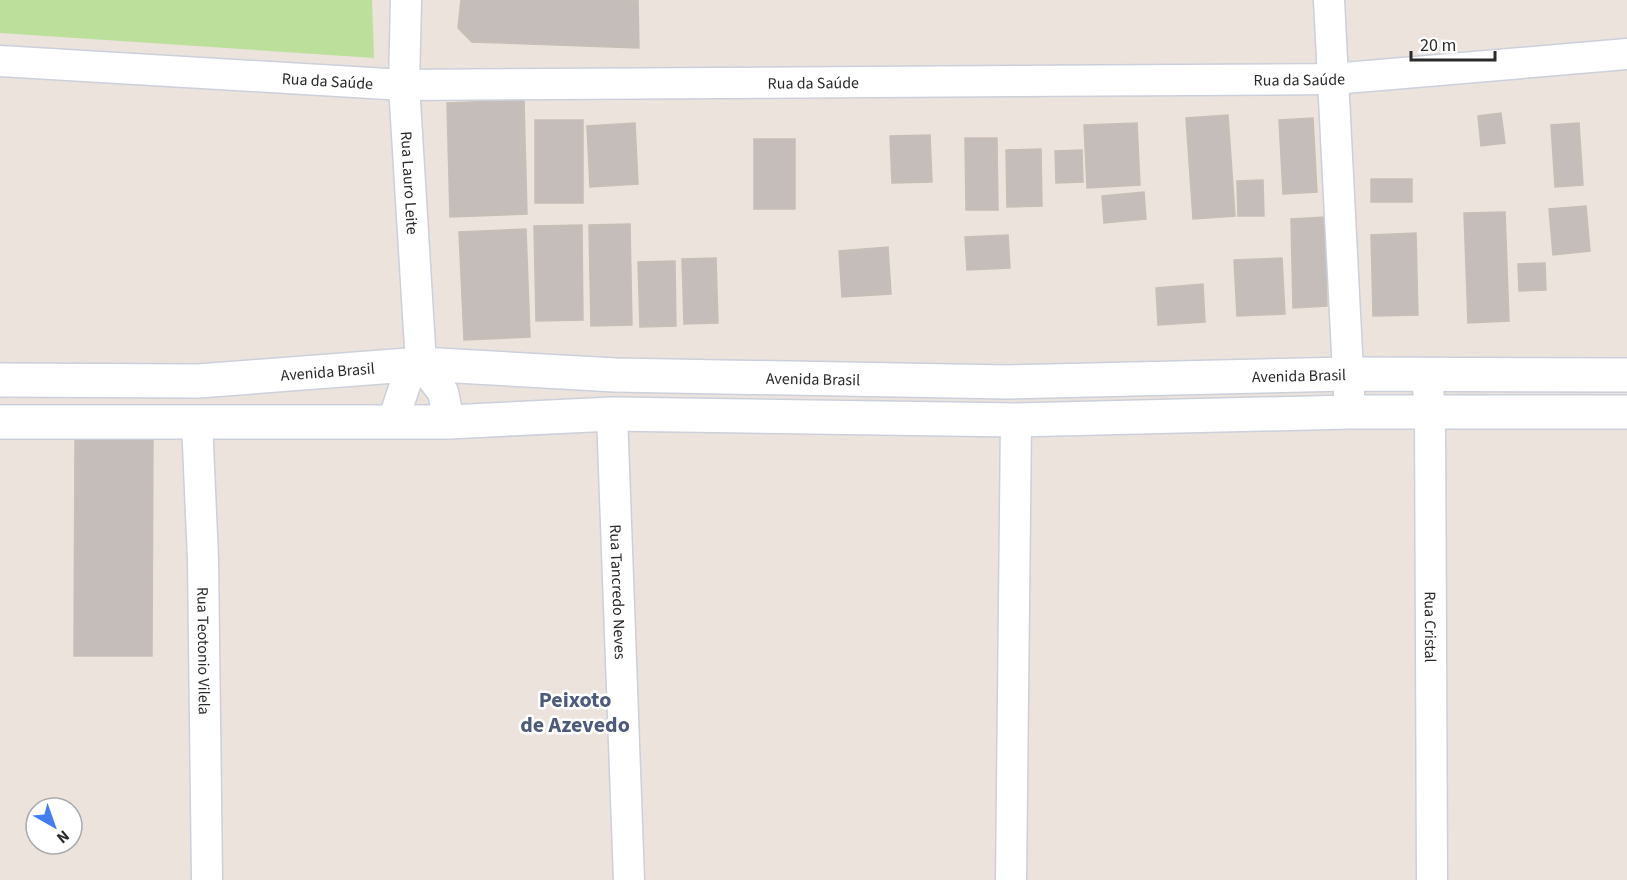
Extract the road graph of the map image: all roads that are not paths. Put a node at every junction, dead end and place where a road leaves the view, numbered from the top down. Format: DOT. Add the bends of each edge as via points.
graph roads {
  1 [pos="406,0"];
  2 [pos="1329,0"];
  3 [pos="1627,54"];
  4 [pos="0,61"];
  5 [pos="1333,79"];
  6 [pos="404,85"];
  7 [pos="421,364"];
  8 [pos="1349,374"];
  9 [pos="1427,375"];
  10 [pos="1627,375"];
  11 [pos="0,380"];
  12 [pos="1350,412"];
  13 [pos="1627,412"];
  14 [pos="1430,413"];
  15 [pos="612,414"];
  16 [pos="1016,420"];
  17 [pos="196,421"];
  18 [pos="393,421"];
  19 [pos="0,422"];
  20 [pos="449,422"];
  21 [pos="207,880"];
  22 [pos="629,880"];
  23 [pos="1011,880"];
  24 [pos="1432,880"];
  1 -- 6 [label="street, Rua Lauro Leite"];
  2 -- 5 [label="street"];
  3 -- 5 [label="street, Rua da Saúde"];
  4 -- 6 [label="street, Rua da Saúde"];
  5 -- 6 [label="street, Rua da Saúde"];
  5 -- 8 [label="street"];
  6 -- 7 [label="street, Rua Lauro Leite"];
  7 -- 8 [label="street, Avenida Brasil" via="615,375 1008,382"];
  7 -- 11 [label="street, Avenida Brasil" via="198,381"];
  7 -- 18 [label="street" via="407,378"];
  7 -- 20 [label="street" via="443,392"];
  8 -- 9 [label="street, Avenida Brasil"];
  8 -- 12 [label="street"];
  9 -- 10 [label="street, Avenida Brasil"];
  9 -- 14 [label="street, Rua Cristal"];
  12 -- 14 [label="street"];
  12 -- 16 [label="street"];
  13 -- 14 [label="street"];
  14 -- 24 [label="street, Rua Cristal"];
  15 -- 16 [label="street"];
  15 -- 20 [label="street"];
  15 -- 22 [label="street, Rua Tancredo Neves"];
  16 -- 23 [label="street"];
  17 -- 18 [label="street"];
  17 -- 19 [label="street"];
  17 -- 21 [label="street, Rua Teotonio Vilela" via="203,559"];
  18 -- 20 [label="street"];
}
